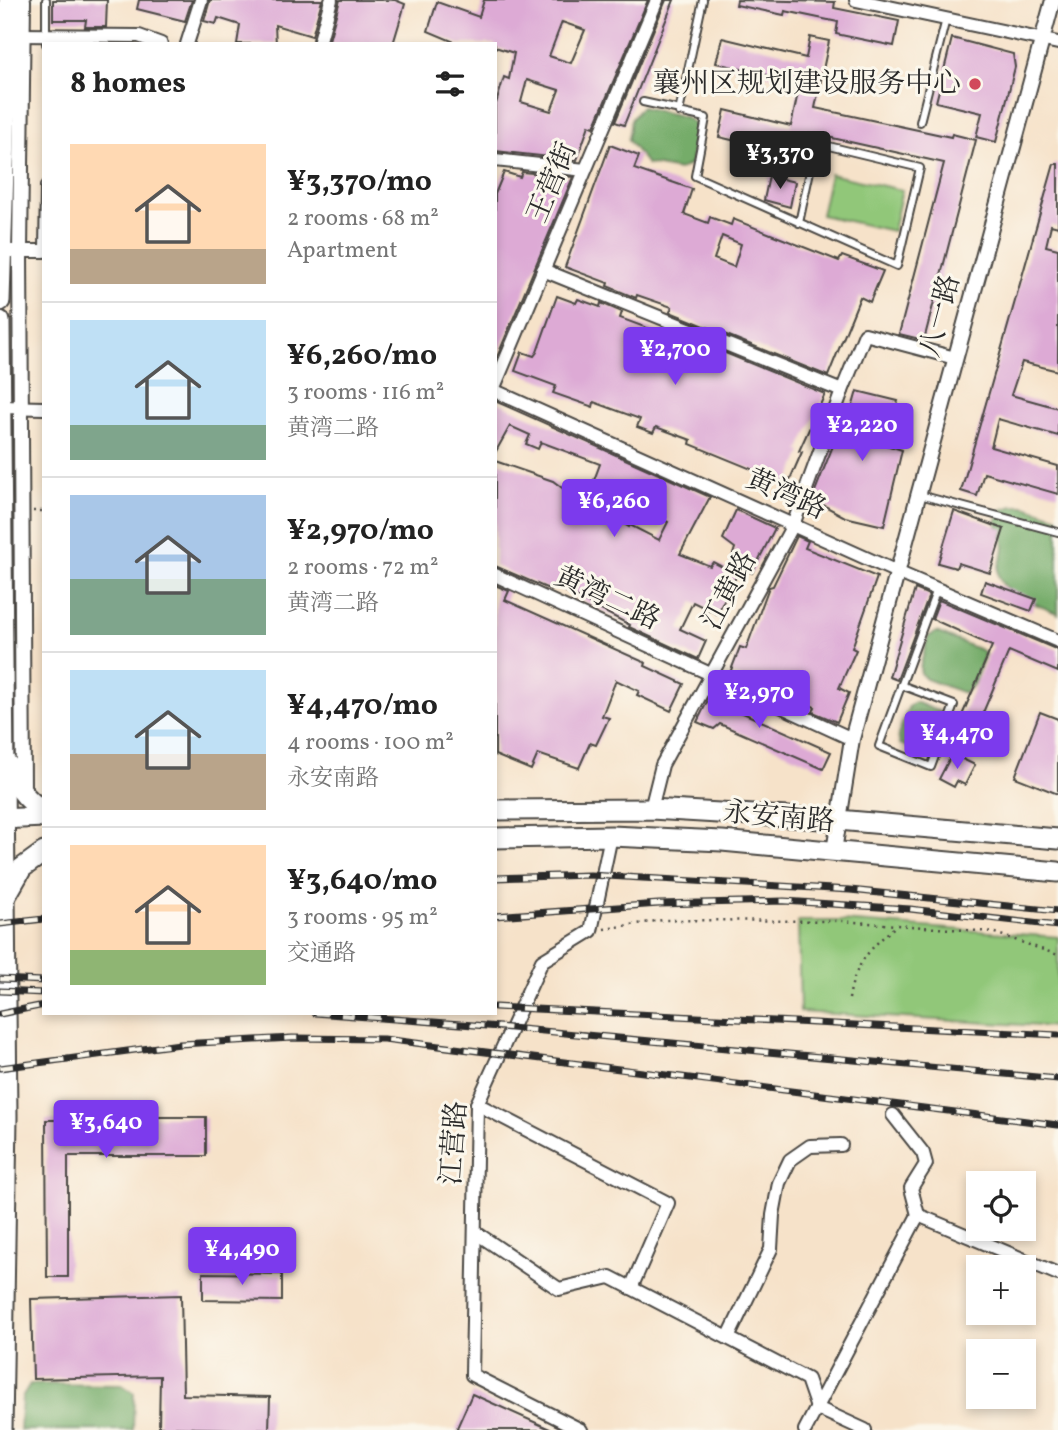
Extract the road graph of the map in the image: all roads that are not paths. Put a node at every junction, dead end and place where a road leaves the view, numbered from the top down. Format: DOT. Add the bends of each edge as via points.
graph roads {
  1 [pos="9,0"];
  2 [pos="23,0"];
  3 [pos="46,0"];
  4 [pos="201,0"];
  5 [pos="331,0"];
  6 [pos="657,0"];
  7 [pos="703,0"];
  8 [pos="856,0"];
  9 [pos="1053,0"];
  10 [pos="946,19"];
  11 [pos="15,35"];
  12 [pos="46,39"];
  13 [pos="1042,40"];
  14 [pos="156,42"];
  15 [pos="188,42"];
  16 [pos="320,42"];
  17 [pos="1058,43"];
  18 [pos="642,102"];
  19 [pos="680,110"];
  20 [pos="920,122"];
  21 [pos="497,160"];
  22 [pos="586,170"];
  23 [pos="799,223"];
  24 [pos="11,251"];
  25 [pos="42,252"];
  26 [pos="543,270"];
  27 [pos="0,301"];
  28 [pos="0,321"];
  29 [pos="955,358"];
  30 [pos="497,380"];
  31 [pos="842,391"];
  32 [pos="497,392"];
  33 [pos="1,407"];
  34 [pos="21,407"];
  35 [pos="42,408"];
  36 [pos="918,495"];
  37 [pos="793,525"];
  38 [pos="1058,532"];
  39 [pos="897,572"];
  40 [pos="497,576"];
  41 [pos="937,589"];
  42 [pos="1058,641"];
  43 [pos="713,675"];
  44 [pos="901,685"];
  45 [pos="852,739"];
  46 [pos="3,753"];
  47 [pos="23,793"];
  48 [pos="650,809"];
  49 [pos="42,810"];
  50 [pos="497,810"];
  51 [pos="42,817"];
  52 [pos="2,819"];
  53 [pos="838,820"];
  54 [pos="611,836"];
  55 [pos="497,838"];
  56 [pos="1058,839"];
  57 [pos="42,851"];
  58 [pos="834,851"];
  59 [pos="2,852"];
  60 [pos="42,853"];
  61 [pos="1058,872"];
  62 [pos="4,900"];
  63 [pos="477,1104"];
  64 [pos="893,1115"];
  65 [pos="841,1145"];
  66 [pos="918,1215"];
  67 [pos="475,1232"];
  68 [pos="1058,1274"];
  69 [pos="631,1288"];
  70 [pos="728,1339"];
  71 [pos="817,1408"];
  72 [pos="2,1430"];
  73 [pos="580,1430"];
  74 [pos="805,1430"];
  75 [pos="864,1430"];
  1 -- 11 [label="main road"];
  2 -- 11 [label="street"];
  3 -- 12 [label="lane"];
  4 -- 15 [label="street"];
  5 -- 16 [label="street"];
  6 -- 22 [label="street, 王营街"];
  7 -- 19 [label="lane"];
  8 -- 10 [label="street"];
  9 -- 13 [label="street, 八一路"];
  10 -- 13 [label="street"];
  10 -- 20 [label="lane"];
  11 -- 12 [label="street"];
  11 -- 24 [label="main road"];
  12 -- 14 [label="street" via="139,36"];
  13 -- 17 [label="street"];
  13 -- 29 [label="street, 八一路"];
  18 -- 19 [label="lane"];
  19 -- 23 [label="lane" via="706,118 695,176"];
  21 -- 22 [label="street"];
  22 -- 26 [label="street, 王营街"];
  23 -- 23 [label="lane" via="897,266 920,168 816,143"];
  24 -- 25 [label="street"];
  24 -- 27 [label="main road"];
  24 -- 34 [label="street"];
  26 -- 30 [label="street, 王营街"];
  26 -- 31 [label="street"];
  28 -- 33 [label="main road"];
  29 -- 31 [label="street, 江黄路" via="865,334"];
  29 -- 36 [label="street, 八一路"];
  31 -- 37 [label="street, 江黄路"];
  32 -- 37 [label="street, 黄湾路"];
  33 -- 34 [label="street"];
  33 -- 46 [label="main road"];
  34 -- 35 [label="street"];
  34 -- 47 [label="street"];
  36 -- 38 [label="lane"];
  36 -- 39 [label="street, 八一路"];
  37 -- 39 [label="street, 黄湾路"];
  37 -- 43 [label="street, 江黄路"];
  39 -- 41 [label="street, 黄湾路"];
  39 -- 45 [label="street, 八一路"];
  40 -- 43 [label="street, 黄湾二路"];
  41 -- 42 [label="street, 黄湾路"];
  41 -- 44 [label="lane"];
  43 -- 45 [label="street, 黄湾二路"];
  43 -- 48 [label="street, 江黄路" via="662,765"];
  44 -- 44 [label="lane" via="879,746 931,767 954,705"];
  45 -- 53 [label="street, 八一路"];
  46 -- 47 [label="main road" via="15,785"];
  46 -- 52 [label="main road"];
  47 -- 49 [label="main road"];
  48 -- 50 [label="main road, 永安南路"];
  48 -- 53 [label="main road, 永安南路"];
  51 -- 52 [label="main road"];
  52 -- 59 [label="main road"];
  53 -- 56 [label="main road, 永安南路"];
  53 -- 58 [label="street, 八一路"];
  54 -- 55 [label="main road, 永安南路"];
  54 -- 58 [label="main road, 永安南路"];
  54 -- 63 [label="street, 江营路" via="590,931 542,961"];
  57 -- 59 [label="main road"];
  58 -- 61 [label="main road, 永安南路"];
  59 -- 62 [label="main road"];
  60 -- 62 [label="main road" via="22,868"];
  62 -- 72 [label="main road"];
  63 -- 67 [label="street, 江营路"];
  63 -- 69 [label="street" via="668,1203"];
  64 -- 66 [label="street" via="923,1153 926,1164 911,1188"];
  65 -- 70 [label="street" via="810,1146 790,1160 779,1183 771,1248"];
  66 -- 68 [label="street"];
  66 -- 71 [label="street"];
  67 -- 69 [label="street" via="559,1289 610,1277"];
  67 -- 73 [label="street, 江营路" via="472,1375"];
  69 -- 70 [label="street"];
  70 -- 71 [label="street" via="807,1379"];
  71 -- 74 [label="street"];
  71 -- 75 [label="street"];
}
